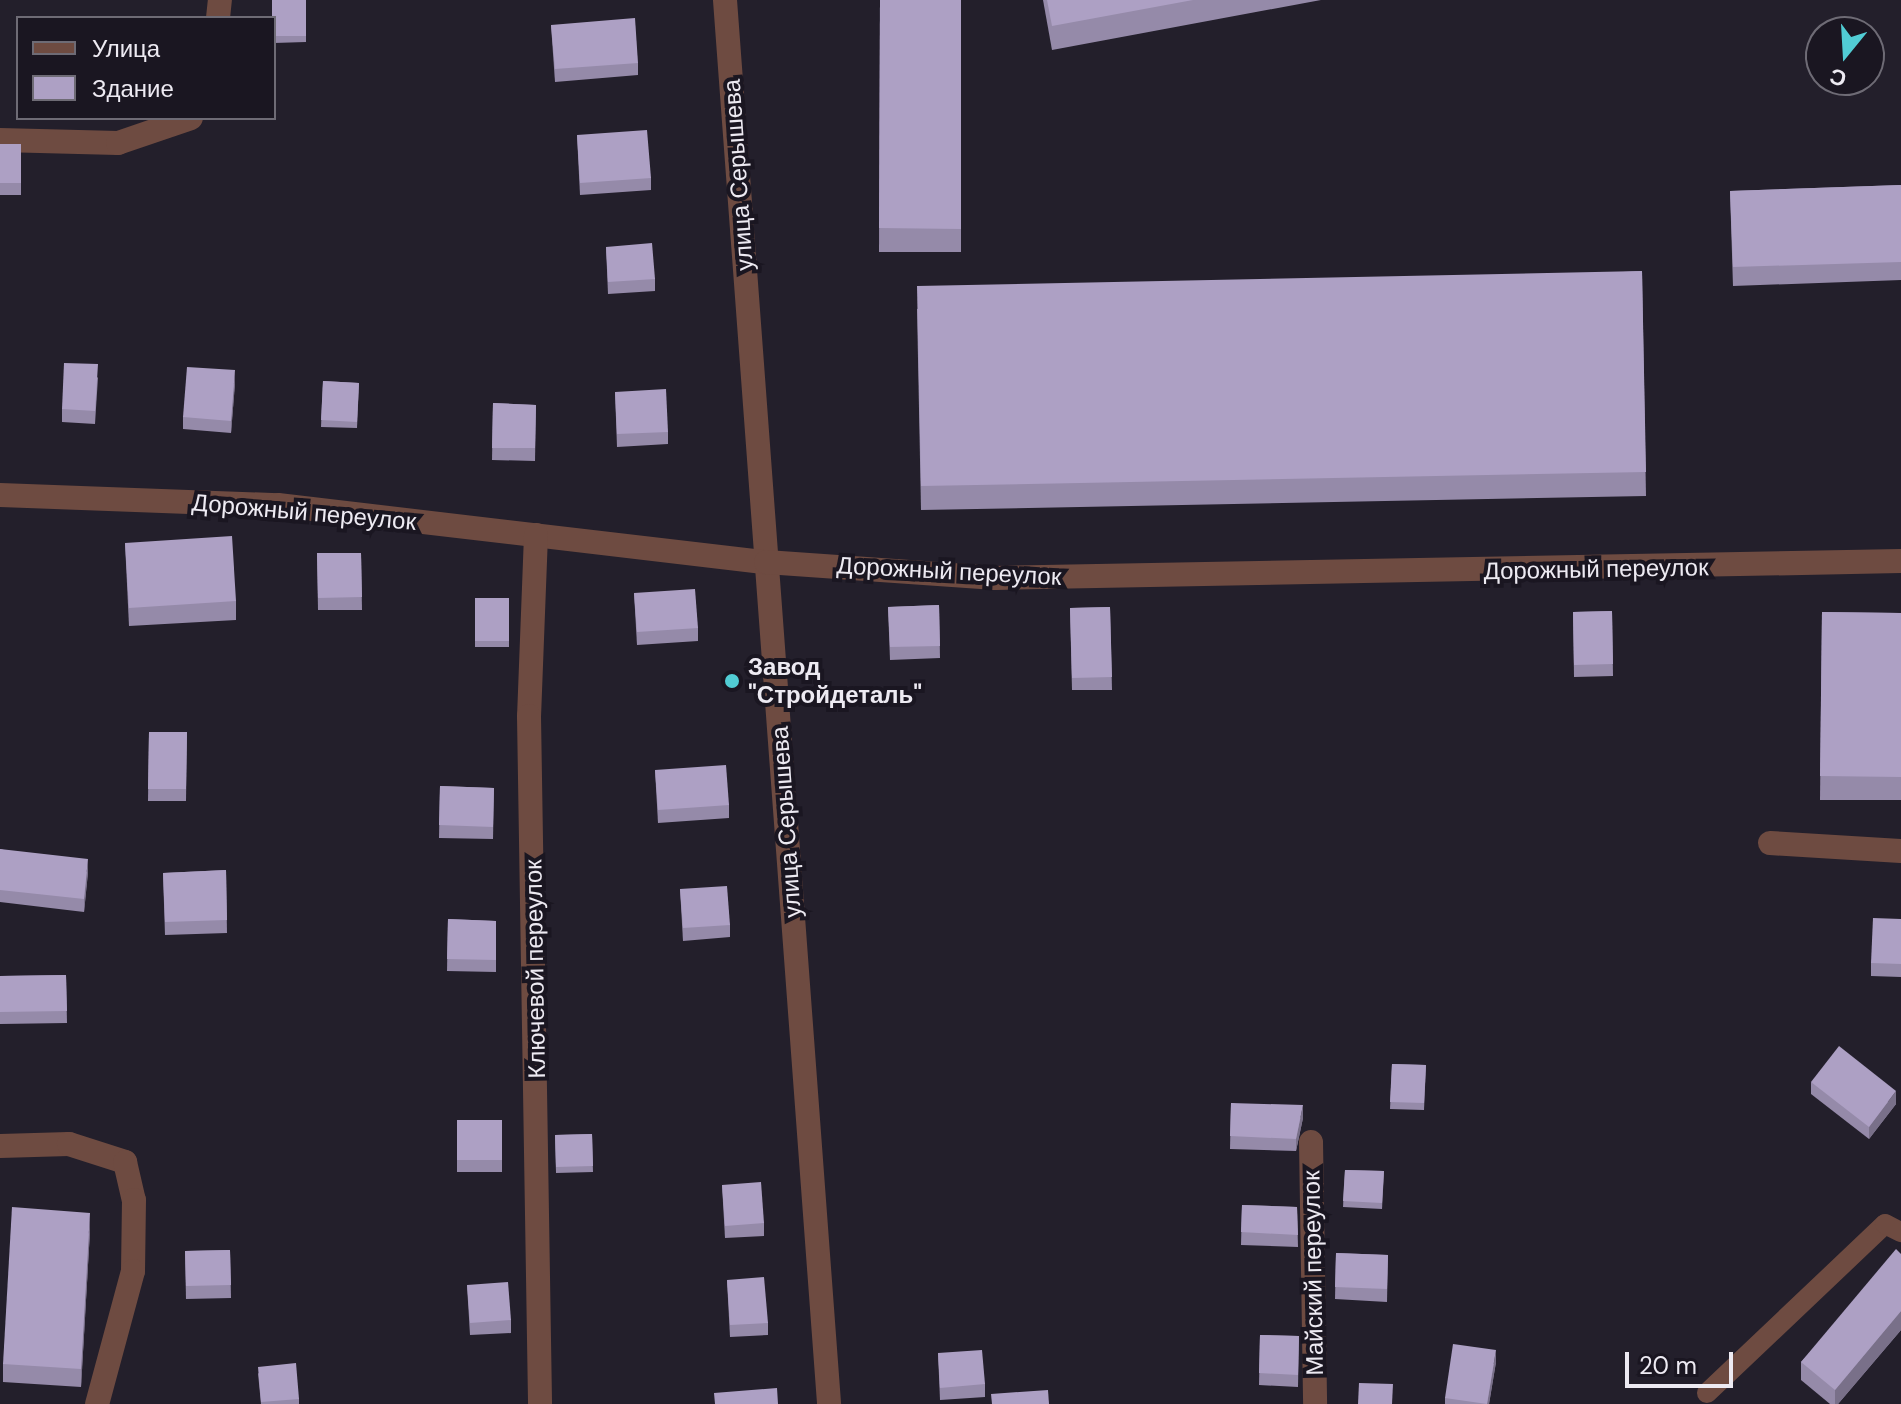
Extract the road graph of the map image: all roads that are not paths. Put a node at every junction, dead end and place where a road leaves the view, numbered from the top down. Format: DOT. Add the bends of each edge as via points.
graph roads {
  1 [pos="725,0"];
  2 [pos="185,120"];
  3 [pos="0,140"];
  4 [pos="0,495"];
  5 [pos="536,535"];
  6 [pos="1901,561"];
  7 [pos="766,562"];
  8 [pos="1770,843"];
  9 [pos="1901,851"];
  10 [pos="1311,1142"];
  11 [pos="0,1146"];
  12 [pos="1901,1232"];
  13 [pos="1707,1393"];
  14 [pos="97,1404"];
  15 [pos="540,1404"];
  16 [pos="829,1404"];
  17 [pos="1315,1404"];
  1 -- 7 [label="street, улица Серышева"];
  2 -- 3 [label="street" via="118,143"];
  4 -- 5 [label="street, Дорожный переулок" via="278,505"];
  5 -- 7 [label="street, Дорожный переулок"];
  5 -- 15 [label="street, Ключевой переулок" via="529,716"];
  6 -- 7 [label="street, Дорожный переулок" via="995,578"];
  7 -- 16 [label="street, улица Серышева"];
  8 -- 9 [label="street"];
  10 -- 17 [label="street, Майский переулок"];
  11 -- 14 [label="street" via="69,1144 125,1162 134,1200 133,1271"];
  12 -- 13 [label="lane" via="1885,1224"];
}
